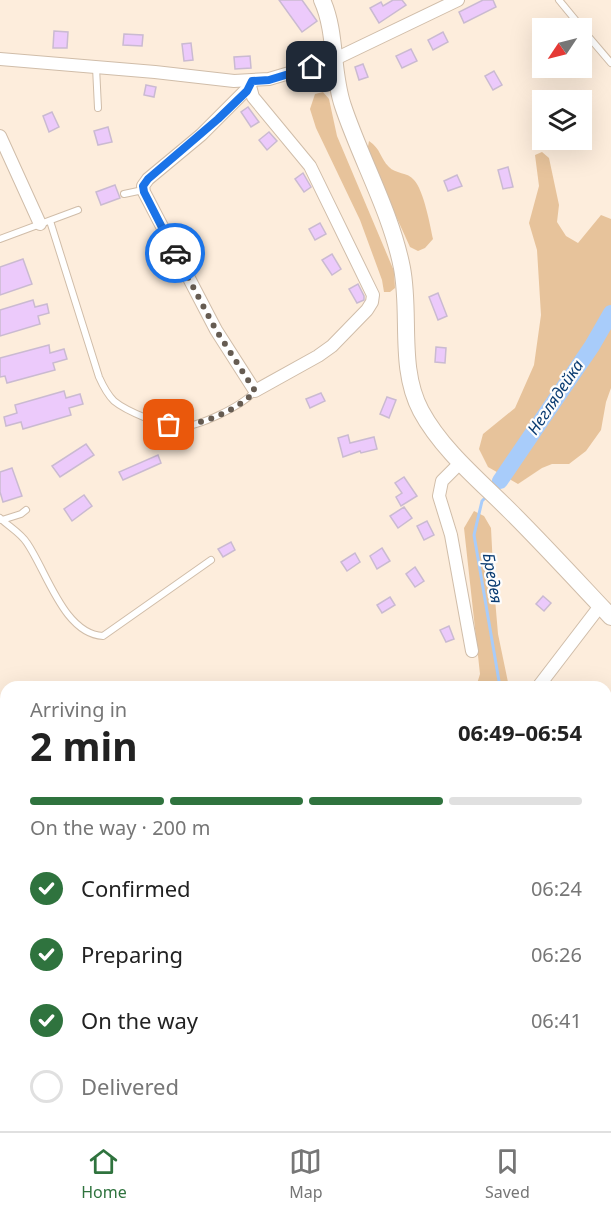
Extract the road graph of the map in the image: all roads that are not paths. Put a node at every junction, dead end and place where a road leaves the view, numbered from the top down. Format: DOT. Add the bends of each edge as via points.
graph roads {
  1 [pos="322,0"];
  2 [pos="458,0"];
  3 [pos="559,0"];
  4 [pos="573,18"];
  5 [pos="592,41"];
  6 [pos="0,59"];
  7 [pos="333,60"];
  8 [pos="611,63"];
  9 [pos="96,67"];
  10 [pos="251,84"];
  11 [pos="98,108"];
  12 [pos="0,136"];
  13 [pos="143,190"];
  14 [pos="124,194"];
  15 [pos="78,210"];
  16 [pos="45,223"];
  17 [pos="0,239"];
  18 [pos="255,391"];
  19 [pos="461,462"];
  20 [pos="26,510"];
  21 [pos="1,519"];
  22 [pos="211,560"];
  23 [pos="605,612"];
  24 [pos="472,651"];
  25 [pos="543,681"];
  1 -- 7 [label="main road" via="332,29"];
  2 -- 7 [label="street"];
  3 -- 4 [label="lane"];
  5 -- 8 [label="lane"];
  6 -- 9 [label="street"];
  7 -- 10 [label="street"];
  7 -- 19 [label="main road" via="342,105 402,268 409,375 414,393 433,429"];
  9 -- 10 [label="street"];
  9 -- 11 [label="lane"];
  10 -- 13 [label="street" via="201,135 148,179"];
  10 -- 18 [label="street" via="260,106 310,166 373,295 367,310 332,346"];
  12 -- 16 [label="street"];
  13 -- 14 [label="lane"];
  13 -- 18 [label="street" via="216,330"];
  15 -- 16 [label="lane"];
  16 -- 17 [label="lane"];
  16 -- 18 [label="lane" via="99,377 114,401 128,410 180,427 239,405"];
  19 -- 23 [label="main road"];
  19 -- 24 [label="street" via="442,481 439,496 451,535"];
  20 -- 21 [label="lane"];
  21 -- 22 [label="lane" via="26,540 64,610 91,635 103,636"];
  23 -- 25 [label="street"];
}
